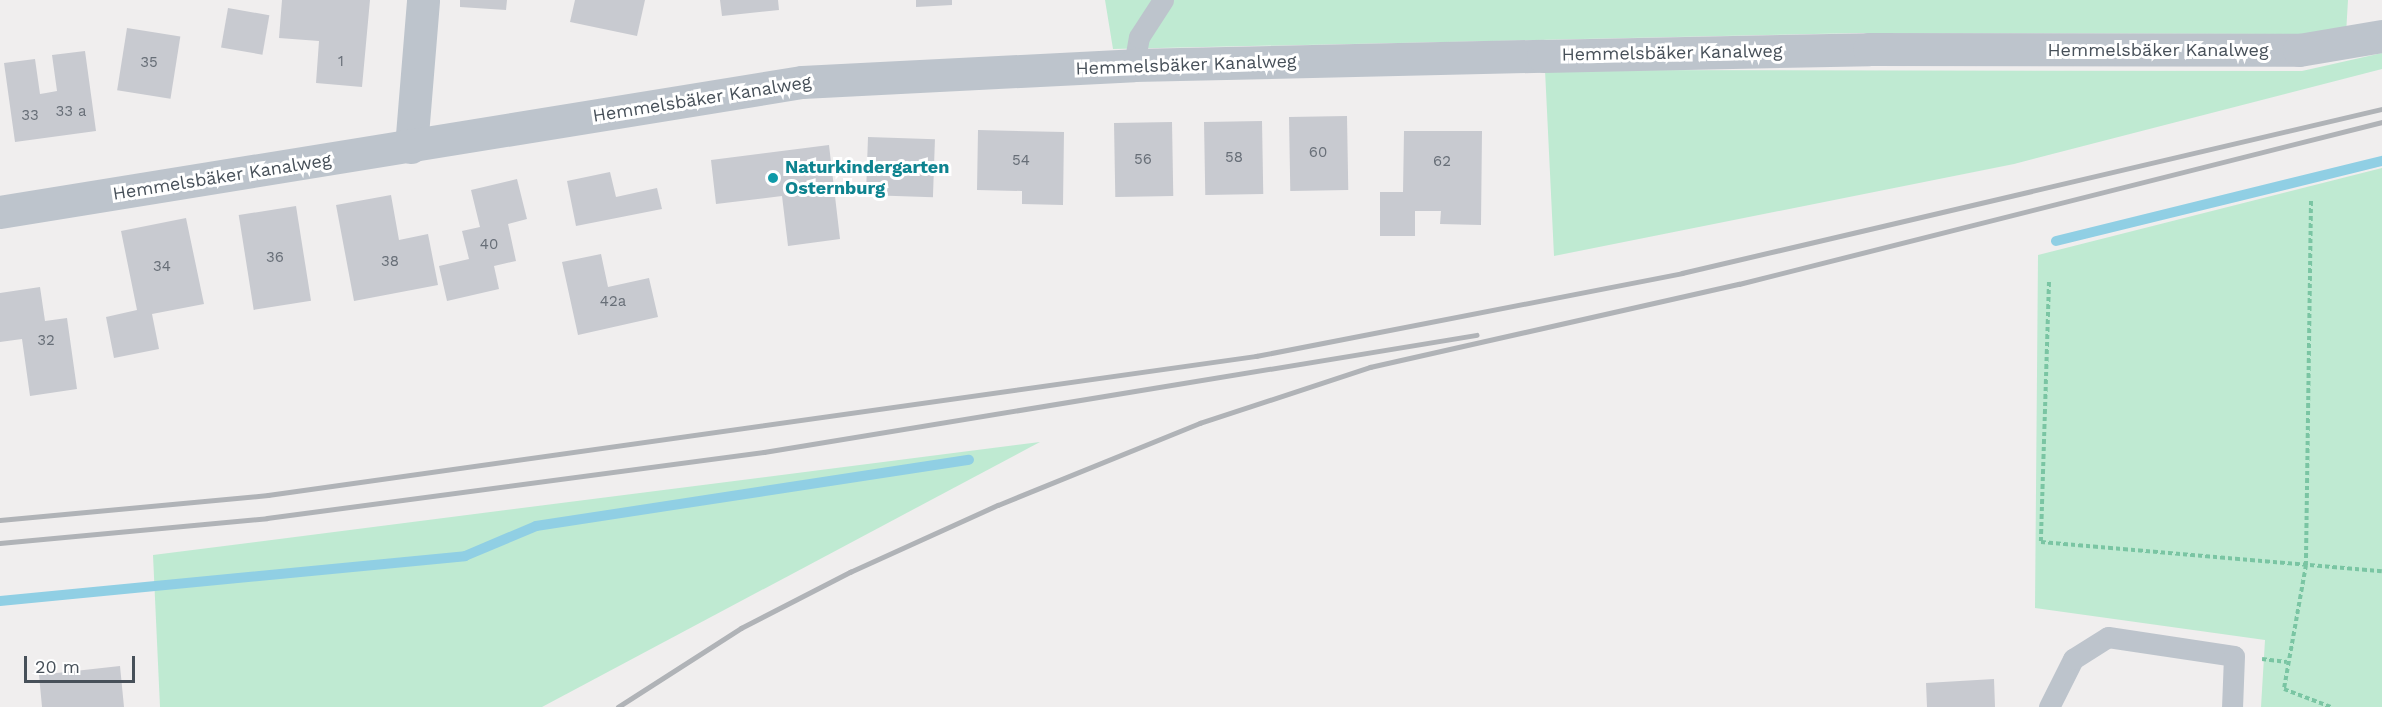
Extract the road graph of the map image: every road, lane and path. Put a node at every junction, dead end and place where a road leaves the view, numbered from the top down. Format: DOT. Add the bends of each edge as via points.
graph roads {
  1 [pos="423,0"];
  2 [pos="1163,0"];
  3 [pos="2382,36"];
  4 [pos="1134,65"];
  5 [pos="411,147"];
  6 [pos="2311,201"];
  7 [pos="0,212"];
  8 [pos="2049,282"];
  9 [pos="2306,565"];
  10 [pos="2382,571"];
  11 [pos="2049,707"];
  12 [pos="2232,707"];
  13 [pos="2331,707"];
  1 -- 5 [label="street"];
  2 -- 4 [label="lane" via="1139,36"];
  3 -- 4 [label="street, Hemmelsbäker Kanalweg" via="2299,50 1857,49"];
  4 -- 5 [label="street, Hemmelsbäker Kanalweg" via="802,82"];
  5 -- 7 [label="street, Hemmelsbäker Kanalweg"];
  6 -- 9 [label="path"];
  8 -- 9 [label="path" via="2041,542"];
  9 -- 10 [label="path"];
  9 -- 13 [label="path" via="2284,688"];
  11 -- 12 [label="lane" via="2073,659 2108,637 2234,656"];
}
